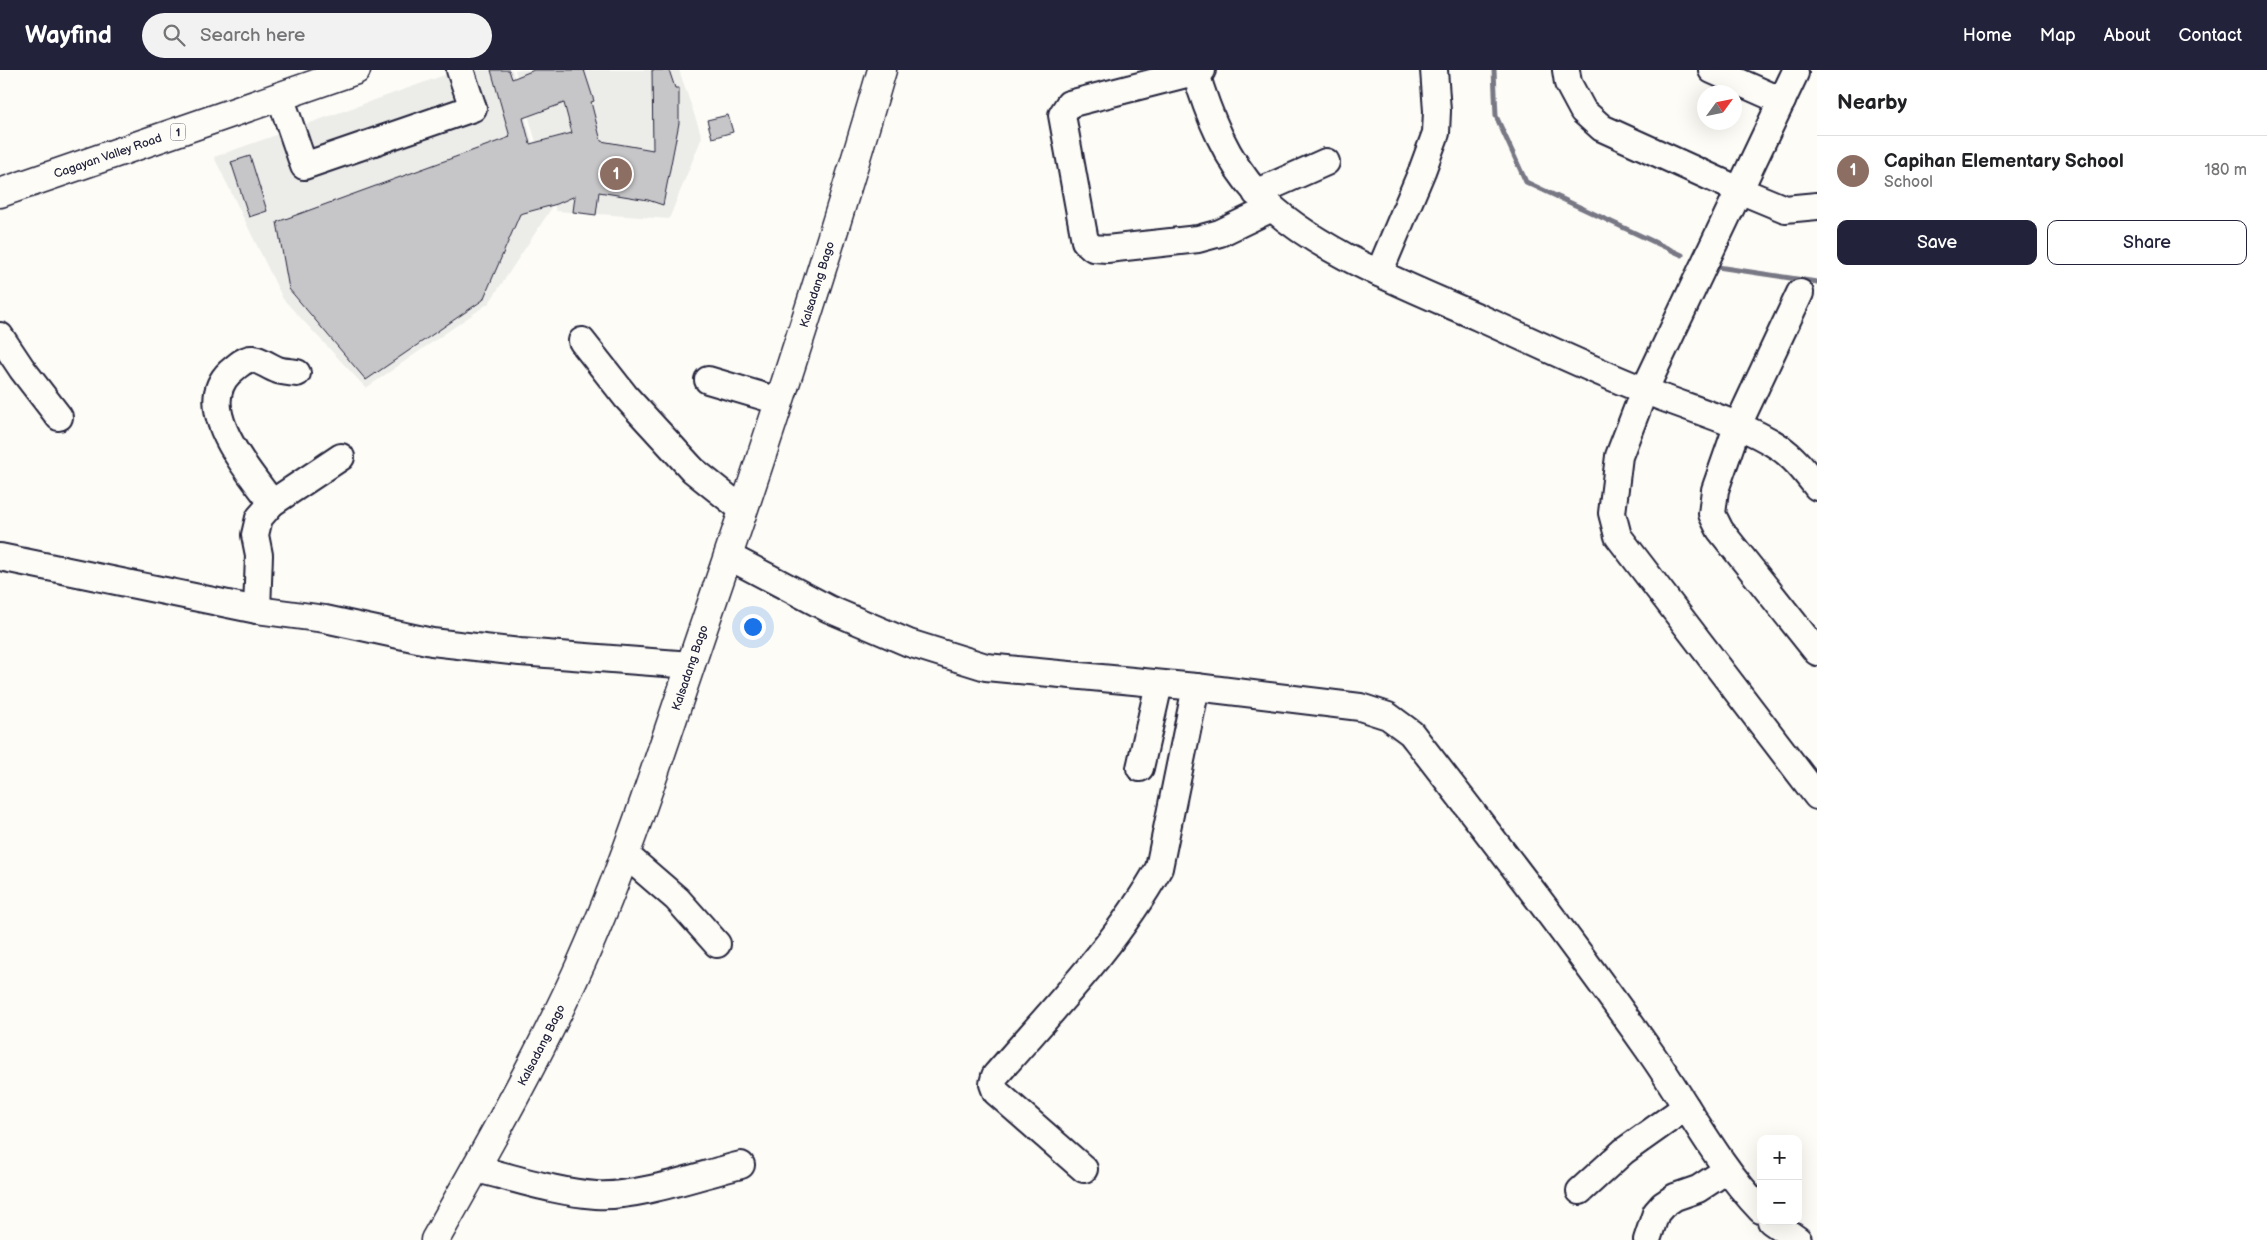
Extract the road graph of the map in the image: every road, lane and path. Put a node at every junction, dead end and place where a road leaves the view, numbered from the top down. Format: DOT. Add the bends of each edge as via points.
graph roads {
  1 [pos="356,70"];
  2 [pos="460,70"];
  3 [pos="882,70"];
  4 [pos="1434,70"];
  5 [pos="1566,70"];
  6 [pos="1712,70"];
  7 [pos="1197,71"];
  8 [pos="1795,72"];
  9 [pos="280,96"];
  10 [pos="1782,101"];
  11 [pos="1326,162"];
  12 [pos="1739,190"];
  13 [pos="0,194"];
  14 [pos="1264,200"];
  15 [pos="1817,206"];
  16 [pos="1379,273"];
  17 [pos="1800,293"];
  18 [pos="0,336"];
  19 [pos="582,341"];
  20 [pos="297,373"];
  21 [pos="708,380"];
  22 [pos="1644,391"];
  23 [pos="779,401"];
  24 [pos="59,417"];
  25 [pos="1737,427"];
  26 [pos="341,457"];
  27 [pos="1817,487"];
  28 [pos="272,503"];
  29 [pos="743,510"];
  30 [pos="0,556"];
  31 [pos="728,556"];
  32 [pos="257,610"];
  33 [pos="1817,652"];
  34 [pos="691,665"];
  35 [pos="1159,684"];
  36 [pos="1196,687"];
  37 [pos="1140,768"];
  38 [pos="1817,796"];
  39 [pos="626,855"];
  40 [pos="717,944"];
  41 [pos="1686,1107"];
  42 [pos="741,1164"];
  43 [pos="476,1168"];
  44 [pos="1084,1169"];
  45 [pos="1728,1170"];
  46 [pos="1580,1191"];
  47 [pos="1757,1206"];
  48 [pos="1777,1225"];
  49 [pos="436,1240"];
  50 [pos="1647,1240"];
  51 [pos="1798,1240"];
  1 -- 9 [label="main road, Cagayan Valley Road / 1"];
  2 -- 9 [label="street" via="474,108 304,166"];
  3 -- 23 [label="main road, Kalsadang Bago" via="841,211"];
  4 -- 16 [label="street" via="1436,132"];
  5 -- 12 [label="street" via="1568,83 1583,111 1602,128"];
  6 -- 10 [label="street"];
  7 -- 14 [label="street" via="1214,128"];
  7 -- 14 [label="street" via="1069,104 1062,115 1085,241 1093,248 1107,249 1198,239 1220,233"];
  8 -- 10 [label="street"];
  9 -- 13 [label="main road, Cagayan Valley Road / 1"];
  10 -- 12 [label="street"];
  11 -- 14 [label="street"];
  12 -- 15 [label="street" via="1785,209"];
  12 -- 22 [label="street"];
  14 -- 16 [label="street" via="1307,234"];
  16 -- 22 [label="street"];
  17 -- 25 [label="street"];
  18 -- 24 [label="street"];
  19 -- 29 [label="street" via="626,397 693,470"];
  20 -- 28 [label="street" via="278,370 253,359 246,360 220,384 216,404 230,442"];
  21 -- 23 [label="street"];
  22 -- 25 [label="street"];
  22 -- 38 [label="street" via="1619,456 1612,513 1618,536"];
  23 -- 29 [label="main road, Kalsadang Bago"];
  25 -- 27 [label="street" via="1779,448"];
  25 -- 33 [label="street" via="1715,490 1712,514 1720,530"];
  26 -- 28 [label="street"];
  28 -- 32 [label="street" via="259,518 255,535 259,555"];
  29 -- 31 [label="main road, Kalsadang Bago"];
  30 -- 32 [label="street"];
  31 -- 34 [label="main road, Kalsadang Bago"];
  31 -- 35 [label="street" via="829,609 909,643 986,667"];
  32 -- 34 [label="street" via="325,619 432,642"];
  34 -- 39 [label="main road, Kalsadang Bago"];
  35 -- 36 [label="street"];
  35 -- 37 [label="street"];
  36 -- 41 [label="street" via="1360,707 1388,716 1411,732 1554,918"];
  36 -- 44 [label="street" via="1159,868 1100,954 995,1076 993,1084 996,1092"];
  39 -- 40 [label="street" via="677,899"];
  39 -- 43 [label="main road, Kalsadang Bago" via="546,1039"];
  41 -- 45 [label="street"];
  41 -- 46 [label="street" via="1624,1151"];
  42 -- 43 [label="street" via="626,1194 596,1195"];
  43 -- 49 [label="main road, Kalsadang Bago"];
  45 -- 47 [label="street"];
  45 -- 50 [label="street" via="1698,1189 1663,1205 1656,1213"];
  48 -- 51 [label="street"];
}
